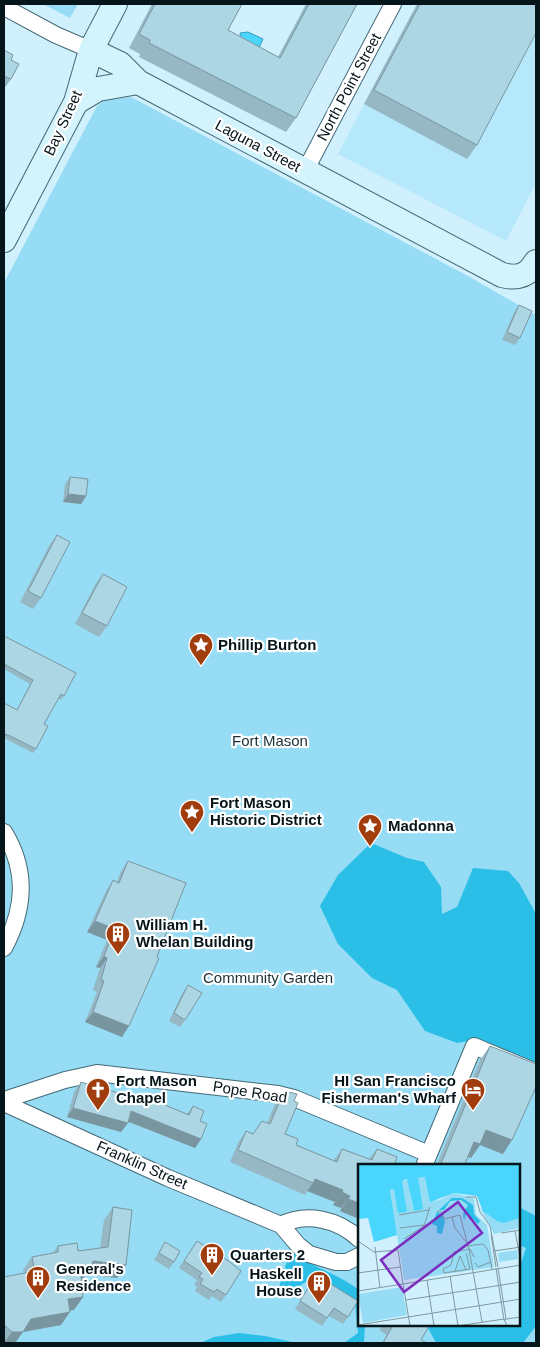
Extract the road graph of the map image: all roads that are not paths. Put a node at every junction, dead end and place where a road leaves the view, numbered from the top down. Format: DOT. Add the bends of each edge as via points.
graph roads {
  1 [pos="115,4"];
  2 [pos="394,4"];
  3 [pos="4,7"];
  4 [pos="91,50"];
  5 [pos="138,82"];
  6 [pos="76,102"];
  7 [pos="305,171"];
  8 [pos="4,240"];
  9 [pos="536,262"];
  10 [pos="4,832"];
  11 [pos="4,948"];
  12 [pos="536,1072"];
  13 [pos="4,1101"];
  14 [pos="426,1160"];
  15 [pos="281,1225"];
  16 [pos="358,1238"];
  17 [pos="358,1256"];
  1 -- 4 [label="main road, Bay Street"];
  2 -- 7 [label="street, North Point Street"];
  3 -- 4 [label="street, Laguna Street"];
  4 -- 5 [label="main road, Laguna Street" via="120,64"];
  4 -- 6 [label="main road, Bay Street"];
  5 -- 6 [label="main road" via="98,89"];
  5 -- 7 [label="main road, Laguna Street"];
  6 -- 8 [label="main road, Bay Street"];
  7 -- 9 [label="main road, Laguna Street" via="496,271 517,278 529,272"];
  10 -- 11 [label="street" via="16,855 22,880 18,916"];
  12 -- 14 [label="street" via="474,1046"];
  13 -- 14 [label="street, Pope Road" via="65,1080 97,1073 278,1094 294,1098"];
  13 -- 15 [label="street, Franklin Street" via="168,1178"];
  15 -- 16 [label="street" via="291,1220 315,1218 349,1231"];
  15 -- 17 [label="street, Franklin Street" via="309,1254 336,1262 347,1262"];
}
